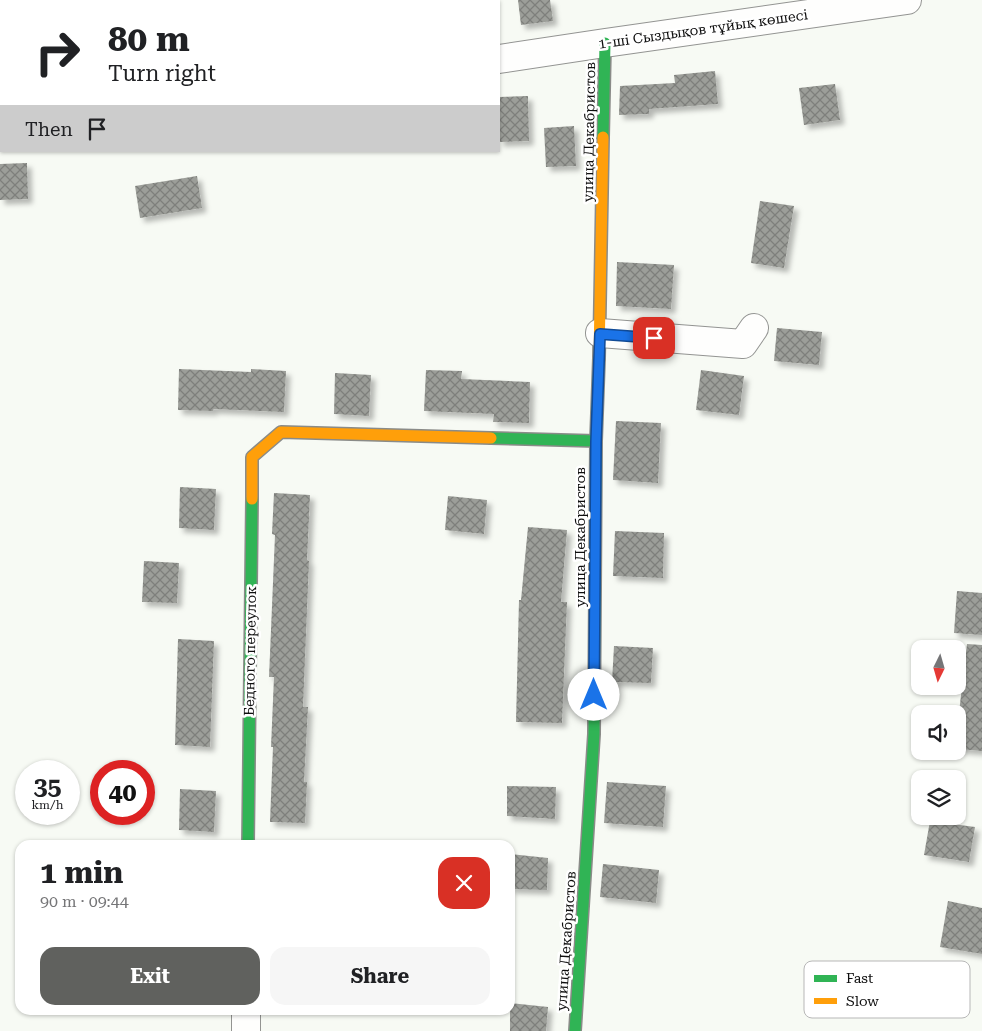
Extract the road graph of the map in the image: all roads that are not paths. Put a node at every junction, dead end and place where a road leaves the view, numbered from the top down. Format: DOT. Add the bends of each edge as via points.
graph roads {
  1 [pos="907,0"];
  2 [pos="605,43"];
  3 [pos="500,59"];
  4 [pos="754,328"];
  5 [pos="600,334"];
  6 [pos="596,442"];
  7 [pos="248,840"];
  8 [pos="246,1015"];
  9 [pos="246,1031"];
  10 [pos="575,1031"];
  1 -- 2 [label="street, 1-ші Сыздықов тұйық көшесі"];
  2 -- 3 [label="street, 1-ші Сыздықов тұйық көшесі"];
  2 -- 5 [label="street, улица Декабристов"];
  4 -- 5 [label="street" via="743,344"];
  5 -- 6 [label="street, улица Декабристов"];
  6 -- 7 [label="street, Бедного переулок" via="281,432 252,457"];
  6 -- 10 [label="street, улица Декабристов" via="594,734"];
  8 -- 9 [label="street"];
}
